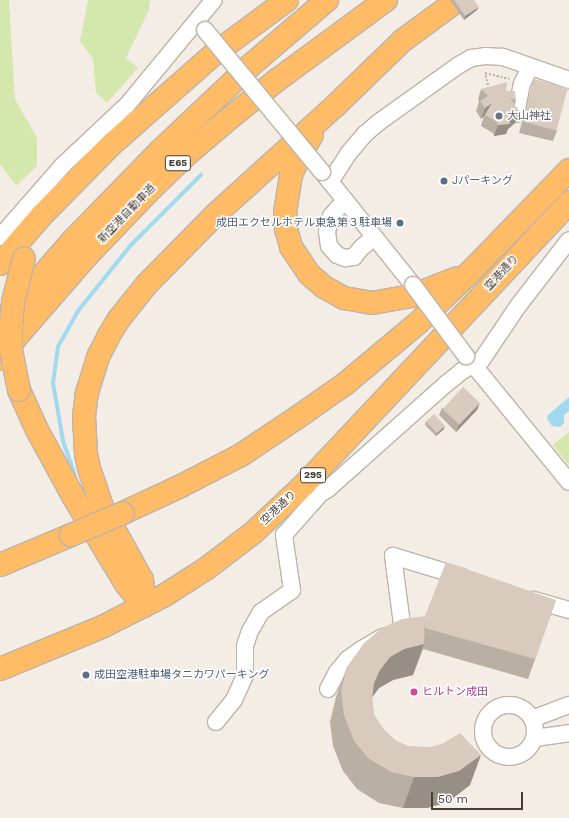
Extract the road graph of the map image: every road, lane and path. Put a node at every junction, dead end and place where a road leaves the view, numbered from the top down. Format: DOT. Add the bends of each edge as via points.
graph roads {
  1 [pos="214,0"];
  2 [pos="287,0"];
  3 [pos="327,0"];
  4 [pos="386,0"];
  5 [pos="458,0"];
  6 [pos="201,25"];
  7 [pos="530,67"];
  8 [pos="500,76"];
  9 [pos="569,80"];
  10 [pos="490,90"];
  11 [pos="335,106"];
  12 [pos="516,114"];
  13 [pos="569,170"];
  14 [pos="326,177"];
  15 [pos="77,178"];
  16 [pos="345,200"];
  17 [pos="569,203"];
  18 [pos="374,237"];
  19 [pos="0,238"];
  20 [pos="569,240"];
  21 [pos="0,264"];
  22 [pos="477,265"];
  23 [pos="0,324"];
  24 [pos="0,360"];
  25 [pos="470,360"];
  26 [pos="569,482"];
  27 [pos="312,489"];
  28 [pos="0,566"];
  29 [pos="476,582"];
  30 [pos="522,596"];
  31 [pos="144,606"];
  32 [pos="564,609"];
  33 [pos="25,658"];
  34 [pos="0,662"];
  35 [pos="0,669"];
  36 [pos="328,689"];
  37 [pos="569,705"];
  38 [pos="532,719"];
  39 [pos="216,722"];
  40 [pos="569,733"];
  41 [pos="535,738"];
  1 -- 6 [label="street"];
  2 -- 15 [label="highway" via="249,26 182,81"];
  3 -- 23 [label="highway, 新空港自動車道 / E65" via="251,65 160,150 73,240"];
  4 -- 24 [label="highway, 新空港自動車道 / E65" via="277,80 225,122 152,188 86,257 19,334"];
  5 -- 11 [label="highway" via="402,41"];
  6 -- 14 [label="street, bridge"];
  6 -- 19 [label="street" via="127,105 63,165"];
  7 -- 9 [label="street"];
  7 -- 12 [label="street" via="522,84"];
  7 -- 14 [label="street" via="503,57 471,58 379,122"];
  8 -- 10 [label="path" via="485,73"];
  11 -- 22 [label="highway" via="313,133 299,157 287,193 286,229 291,247 309,274 324,287 344,298 372,303 412,296 453,280"];
  11 -- 31 [label="highway" via="167,262 119,319 98,357 87,394 84,416 86,454 103,509 142,580"];
  13 -- 22 [label="highway, 空港通り"];
  14 -- 16 [label="street"];
  15 -- 21 [label="highway"];
  15 -- 31 [label="highway, bridge" via="47,216 24,258 14,295 11,350 19,390 37,430 126,584"];
  16 -- 18 [label="street"];
  16 -- 18 [label="street" via="331,216 327,232 329,246 337,255 345,258 354,257"];
  17 -- 27 [label="highway, 空港通り / 295"];
  18 -- 25 [label="street, bridge"];
  20 -- 25 [label="street" via="518,306 481,361"];
  22 -- 28 [label="highway, 空港通り, bridge" via="418,323 345,384 241,455 123,513"];
  25 -- 26 [label="street"];
  25 -- 27 [label="street" via="462,371 328,490"];
  27 -- 31 [label="highway, 空港通り / 295" via="277,511 230,551 186,582"];
  27 -- 39 [label="street" via="284,534 292,590 261,612 250,631 245,646 245,675 234,700"];
  29 -- 36 [label="street" via="393,556 403,632 383,637 348,659"];
  30 -- 32 [label="street"];
  31 -- 33 [label="highway, 空港通り / 295" via="102,627"];
  33 -- 34 [label="highway"];
  33 -- 35 [label="highway, 空港通り / 295"];
  37 -- 38 [label="street"];
  38 -- 41 [label="street"];
  38 -- 41 [label="street" via="529,713 516,705 505,705 492,710 485,719 482,731 486,744 497,755 507,758 519,756 529,748"];
  40 -- 41 [label="street"];
}
